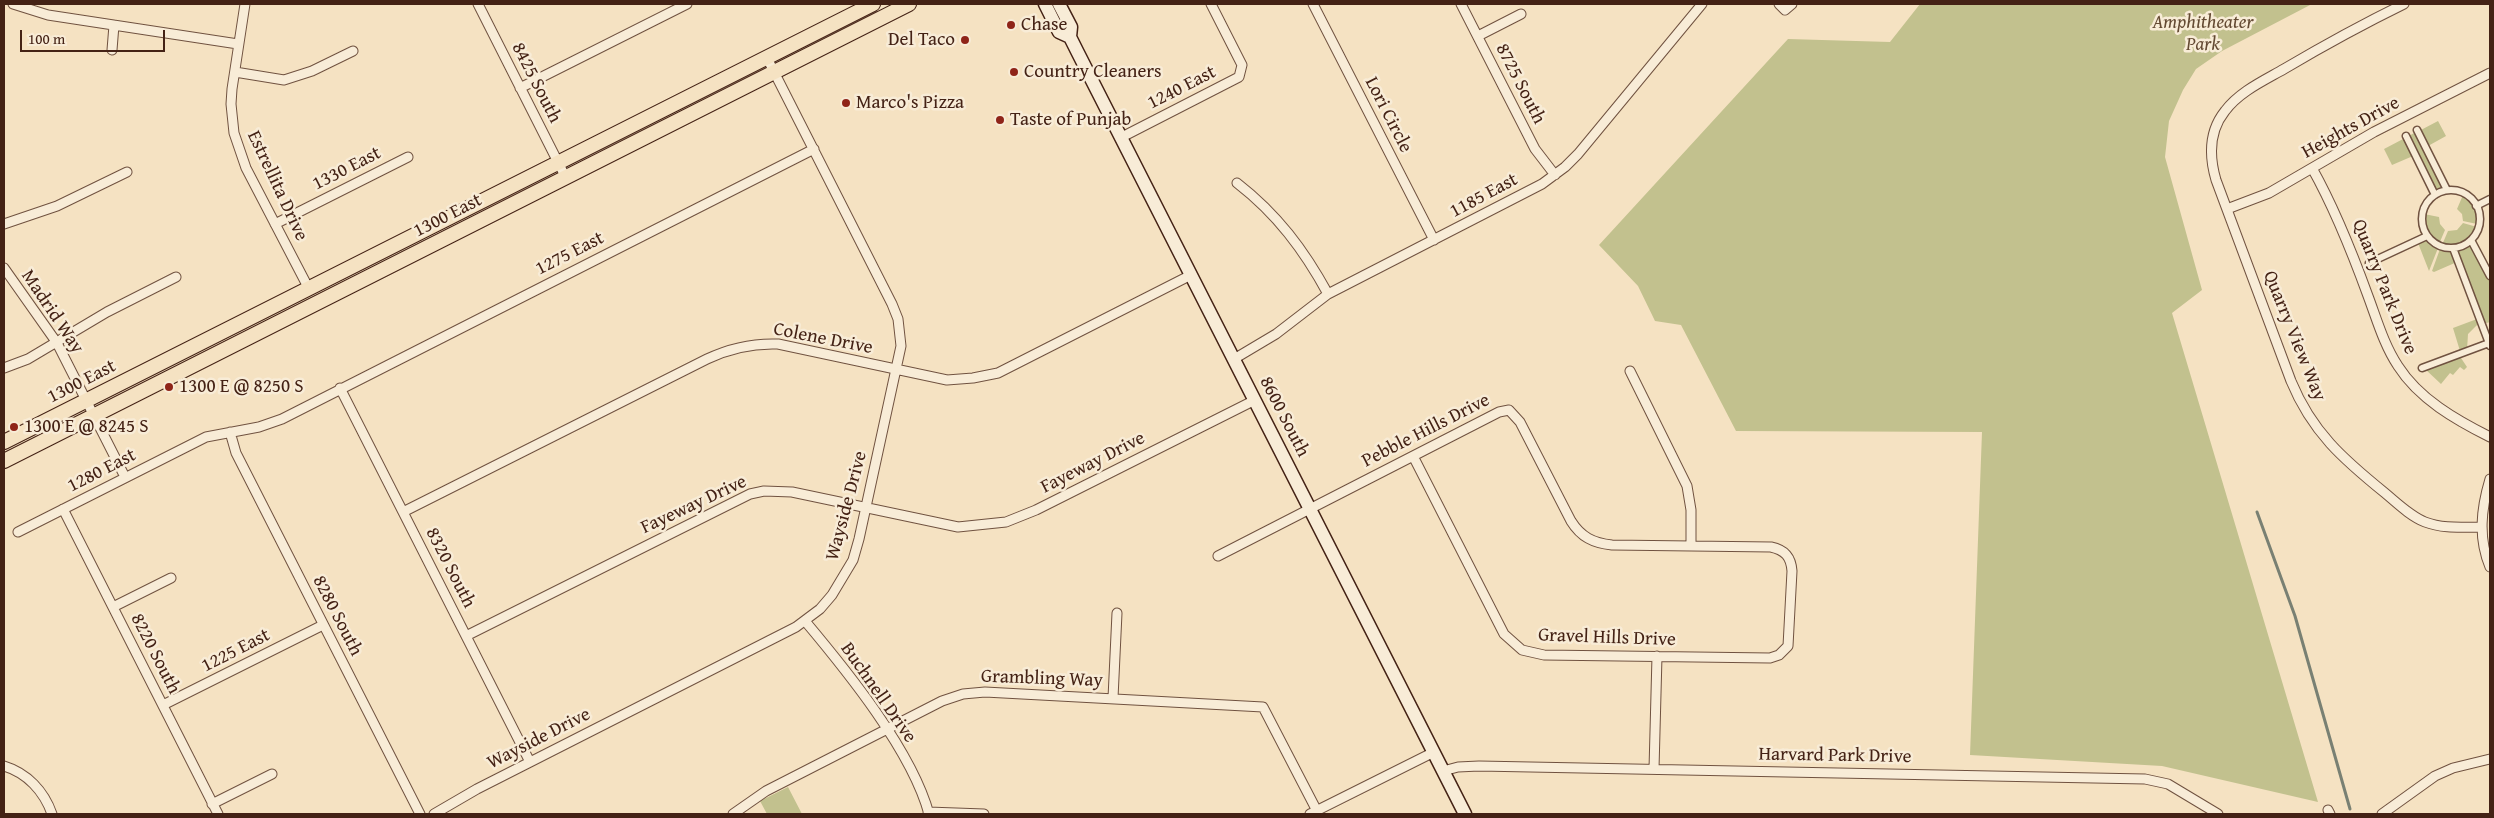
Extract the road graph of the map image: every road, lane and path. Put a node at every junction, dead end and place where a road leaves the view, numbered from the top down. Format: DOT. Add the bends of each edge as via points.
graph roads {
  1 [pos="13,4"];
  2 [pos="245,4"];
  3 [pos="478,4"];
  4 [pos="687,4"];
  5 [pos="873,4"];
  6 [pos="909,4"];
  7 [pos="1044,4"];
  8 [pos="1059,4"];
  9 [pos="1211,4"];
  10 [pos="1313,4"];
  11 [pos="1461,4"];
  12 [pos="1702,4"];
  13 [pos="2404,4"];
  14 [pos="1521,14"];
  15 [pos="840,21"];
  16 [pos="114,26"];
  17 [pos="845,36"];
  18 [pos="1478,36"];
  19 [pos="1070,37"];
  20 [pos="238,44"];
  21 [pos="112,50"];
  22 [pos="353,51"];
  23 [pos="767,58"];
  24 [pos="235,72"];
  25 [pos="774,72"];
  26 [pos="2490,73"];
  27 [pos="520,88"];
  28 [pos="2417,130"];
  29 [pos="2406,136"];
  30 [pos="1122,137"];
  31 [pos="814,149"];
  32 [pos="408,157"];
  33 [pos="559,163"];
  34 [pos="2312,168"];
  35 [pos="127,172"];
  36 [pos="1555,175"];
  37 [pos="566,178"];
  38 [pos="1237,183"];
  39 [pos="2447,190"];
  40 [pos="2435,195"];
  41 [pos="2490,199"];
  42 [pos="2476,206"];
  43 [pos="2227,209"];
  44 [pos="4,224"];
  45 [pos="275,224"];
  46 [pos="2427,236"];
  47 [pos="1434,240"];
  48 [pos="2471,240"];
  49 [pos="2453,248"];
  50 [pos="2369,263"];
  51 [pos="4,268"];
  52 [pos="1191,275"];
  53 [pos="2490,276"];
  54 [pos="176,277"];
  55 [pos="308,289"];
  56 [pos="1328,294"];
  57 [pos="2490,323"];
  58 [pos="2483,326"];
  59 [pos="57,343"];
  60 [pos="2490,345"];
  61 [pos="1234,359"];
  62 [pos="4,368"];
  63 [pos="2422,368"];
  64 [pos="897,369"];
  65 [pos="1630,371"];
  66 [pos="340,388"];
  67 [pos="87,400"];
  68 [pos="1255,400"];
  69 [pos="95,416"];
  70 [pos="230,432"];
  71 [pos="2490,437"];
  72 [pos="4,442"];
  73 [pos="1413,456"];
  74 [pos="4,461"];
  75 [pos="126,477"];
  76 [pos="2490,479"];
  77 [pos="866,508"];
  78 [pos="1310,508"];
  79 [pos="63,509"];
  80 [pos="403,512"];
  81 [pos="2481,527"];
  82 [pos="18,532"];
  83 [pos="1691,546"];
  84 [pos="1787,554"];
  85 [pos="1218,556"];
  86 [pos="2490,567"];
  87 [pos="171,578"];
  88 [pos="112,607"];
  89 [pos="1117,613"];
  90 [pos="805,621"];
  91 [pos="323,625"];
  92 [pos="466,636"];
  93 [pos="1657,656"];
  94 [pos="1113,698"];
  95 [pos="162,705"];
  96 [pos="887,729"];
  97 [pos="1434,752"];
  98 [pos="2490,759"];
  99 [pos="530,762"];
  100 [pos="4,766"];
  101 [pos="1654,769"];
  102 [pos="1443,771"];
  103 [pos="272,774"];
  104 [pos="212,804"];
  105 [pos="929,813"];
  106 [pos="1313,813"];
  107 [pos="52,814"];
  108 [pos="218,814"];
  109 [pos="420,814"];
  110 [pos="434,814"];
  111 [pos="733,814"];
  112 [pos="984,814"];
  113 [pos="1465,814"];
  114 [pos="2218,814"];
  115 [pos="2382,814"];
  1 -- 16 [label="street" via="48,15"];
  2 -- 20 [label="street, Estrellita Drive"];
  3 -- 27 [label="street, 8425 South"];
  4 -- 27 [label="street"];
  5 -- 15 [label="main road, 1300 East"];
  6 -- 17 [label="main road, 1300 East"];
  7 -- 19 [label="main road, 8600 South" via="1059,32"];
  8 -- 19 [label="main road, 8600 South" via="1070,27"];
  9 -- 30 [label="street, 1240 East" via="1242,65 1239,77"];
  10 -- 47 [label="street, Lori Circle"];
  11 -- 18 [label="street, 8725 South"];
  12 -- 36 [label="street, 1185 East" via="1578,154"];
  13 -- 43 [label="street, Quarry View Way" via="2353,29 2234,100 2217,123 2211,149 2213,170"];
  14 -- 18 [label="street"];
  15 -- 17 [label="main road"];
  15 -- 23 [label="main road, 1300 East"];
  16 -- 20 [label="street"];
  16 -- 21 [label="street"];
  17 -- 25 [label="main road, 1300 East"];
  18 -- 36 [label="street, 8725 South" via="1534,149"];
  19 -- 30 [label="main road, 8600 South"];
  20 -- 24 [label="street, Estrellita Drive"];
  22 -- 24 [label="street" via="312,71 284,80"];
  23 -- 25 [label="street, Wayside Drive"];
  23 -- 33 [label="main road, 1300 East"];
  24 -- 45 [label="street, Estrellita Drive" via="231,104 237,145"];
  25 -- 31 [label="street, Wayside Drive"];
  25 -- 37 [label="main road, 1300 East"];
  26 -- 34 [label="street, Heights Drive" via="2374,132"];
  27 -- 33 [label="street, 8425 South"];
  28 -- 39 [label="street"];
  29 -- 40 [label="street"];
  30 -- 52 [label="main road, 8600 South"];
  31 -- 64 [label="street, Wayside Drive" via="898,319 901,346"];
  31 -- 66 [label="street, 1275 East"];
  32 -- 45 [label="street, 1330 East"];
  33 -- 37 [label="street, 8425 South"];
  33 -- 55 [label="main road, 1300 East"];
  34 -- 43 [label="street, Heights Drive" via="2269,193"];
  34 -- 71 [label="street, Quarry Park Drive" via="2338,215 2398,368 2419,391 2455,419"];
  35 -- 44 [label="street" via="57,206"];
  36 -- 47 [label="street, 1185 East"];
  37 -- 69 [label="main road, 1300 East"];
  38 -- 56 [label="street" via="1273,213 1289,232"];
  39 -- 40 [label="street"];
  39 -- 42 [label="street" via="2466,195"];
  40 -- 46 [label="street" via="2423,212 2422,224"];
  41 -- 42 [label="street"];
  42 -- 48 [label="street" via="2479,226"];
  43 -- 81 [label="street, Quarry View Way" via="2297,394 2326,441 2413,516 2443,527"];
  45 -- 55 [label="street, Estrellita Drive"];
  46 -- 49 [label="street" via="2440,246"];
  46 -- 50 [label="street"];
  47 -- 56 [label="street, 1185 East"];
  48 -- 49 [label="street"];
  48 -- 53 [label="street"];
  49 -- 58 [label="street"];
  51 -- 59 [label="street, Madrid Way"];
  52 -- 61 [label="main road, 8600 South"];
  52 -- 64 [label="street, Colene Drive" via="998,373 947,380"];
  54 -- 59 [label="street" via="107,312"];
  55 -- 67 [label="main road, 1300 East"];
  56 -- 61 [label="street, 1185 East" via="1276,334"];
  57 -- 58 [label="street"];
  58 -- 60 [label="street"];
  59 -- 62 [label="street"];
  59 -- 67 [label="street, Madrid Way"];
  60 -- 63 [label="street"];
  61 -- 68 [label="main road, 8600 South"];
  64 -- 77 [label="street, Wayside Drive"];
  64 -- 80 [label="street, Colene Drive" via="778,344 733,348"];
  65 -- 83 [label="street" via="1687,486"];
  66 -- 70 [label="street, 1280 East" via="271,424"];
  66 -- 80 [label="street, 8320 South"];
  67 -- 69 [label="street, Madrid Way"];
  67 -- 72 [label="main road, 1300 East"];
  68 -- 77 [label="street, Fayeway Drive" via="1006,522 958,527"];
  68 -- 78 [label="main road, 8600 South"];
  69 -- 74 [label="main road, 1300 East"];
  69 -- 75 [label="street, Madrid Way"];
  70 -- 75 [label="street, 1280 East" via="206,437"];
  70 -- 91 [label="street, 8280 South" via="236,453"];
  73 -- 78 [label="street, Pebble Hills Drive"];
  73 -- 83 [label="street, Pebble Hills Drive" via="1499,412 1509,410 1520,422 1571,521 1585,538 1612,545"];
  73 -- 93 [label="street, Gravel Hills Drive" via="1512,643 1533,654"];
  75 -- 79 [label="street, 1280 East"];
  76 -- 81 [label="street"];
  77 -- 90 [label="street, Wayside Drive" via="853,560 843,579 820,609"];
  77 -- 92 [label="street, Fayeway Drive" via="792,492 750,494"];
  78 -- 85 [label="street, Pebble Hills Drive"];
  78 -- 97 [label="main road, 8600 South"];
  79 -- 82 [label="street, 1280 East"];
  79 -- 88 [label="street, 8220 South"];
  80 -- 92 [label="street, 8320 South"];
  81 -- 86 [label="street"];
  83 -- 84 [label="street, Pebble Hills Drive" via="1771,547"];
  84 -- 93 [label="street, Gravel Hills Drive" via="1792,571 1790,638 1780,656"];
  87 -- 88 [label="street"];
  88 -- 95 [label="street, 8220 South"];
  89 -- 94 [label="street"];
  90 -- 96 [label="street, Buchnell Drive"];
  90 -- 99 [label="street, Wayside Drive"];
  91 -- 95 [label="street, 1225 East"];
  91 -- 109 [label="street, 8280 South"];
  92 -- 99 [label="street, 8320 South"];
  93 -- 101 [label="street"];
  94 -- 96 [label="street, Grambling Way" via="974,693 952,697"];
  94 -- 106 [label="street, Grambling Way" via="1263,707"];
  95 -- 104 [label="street, 8220 South"];
  96 -- 105 [label="street, Buchnell Drive"];
  96 -- 111 [label="street, Grambling Way" via="766,791"];
  97 -- 102 [label="main road, 8600 South"];
  97 -- 106 [label="street"];
  98 -- 115 [label="street" via="2434,776"];
  99 -- 110 [label="street, Wayside Drive"];
  100 -- 107 [label="street" via="23,775 37,788"];
  101 -- 102 [label="street, Harvard Park Drive" via="1466,766"];
  101 -- 114 [label="street, Harvard Park Drive" via="2145,779 2168,784"];
  102 -- 113 [label="main road, 8600 South"];
  103 -- 104 [label="street"];
  104 -- 108 [label="street, 8220 South"];
  105 -- 112 [label="street"];
}
